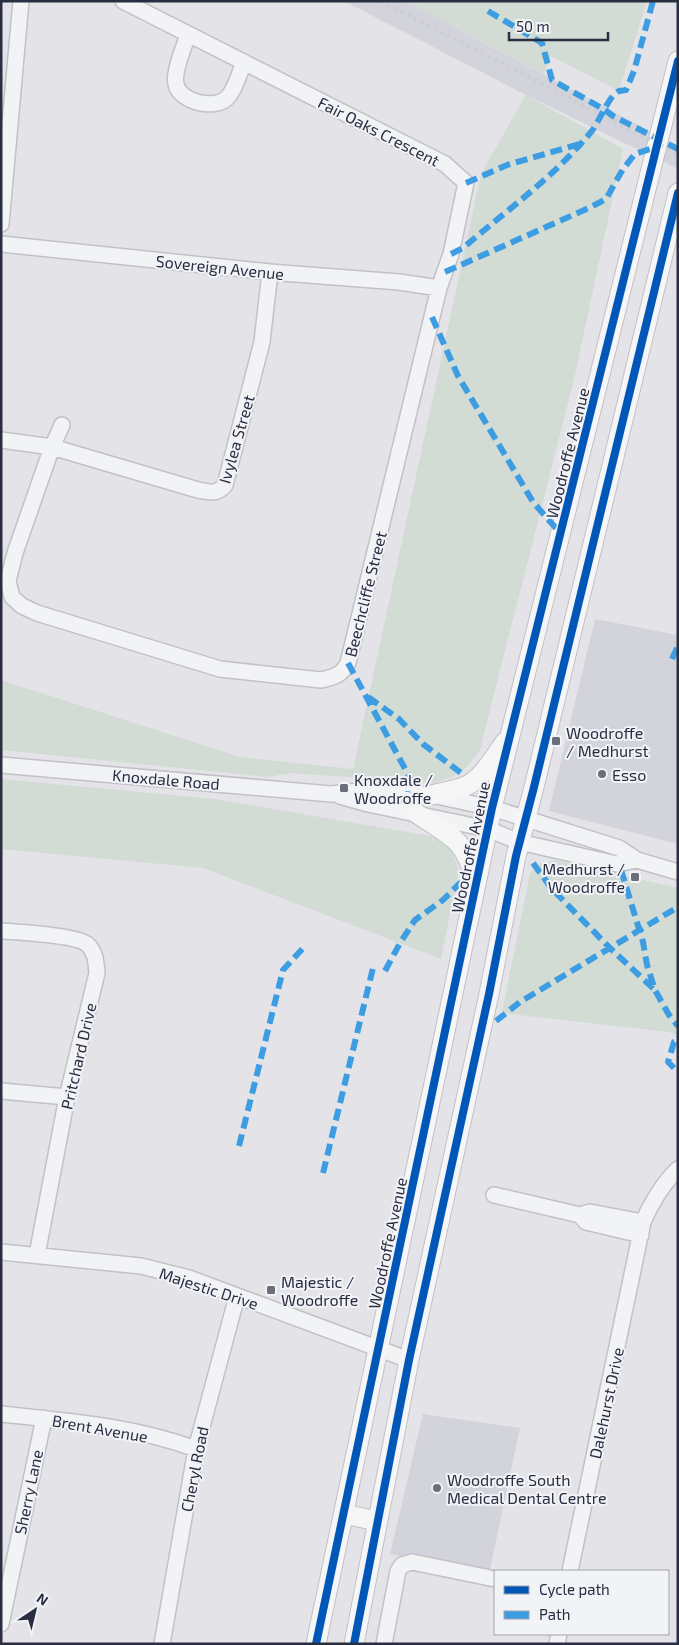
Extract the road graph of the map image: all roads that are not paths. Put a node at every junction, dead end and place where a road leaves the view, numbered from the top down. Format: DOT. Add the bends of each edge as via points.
graph roads {
  1 [pos="21,1"];
  2 [pos="124,1"];
  3 [pos="188,35"];
  4 [pos="678,61"];
  5 [pos="244,62"];
  6 [pos="678,193"];
  7 [pos="1,224"];
  8 [pos="636,226"];
  9 [pos="667,235"];
  10 [pos="1,244"];
  11 [pos="270,272"];
  12 [pos="438,288"];
  13 [pos="62,425"];
  14 [pos="1,440"];
  15 [pos="52,447"];
  16 [pos="509,738"];
  17 [pos="1,764"];
  18 [pos="331,794"];
  19 [pos="432,795"];
  20 [pos="492,808"];
  21 [pos="416,813"];
  22 [pos="524,820"];
  23 [pos="488,829"];
  24 [pos="519,842"];
  25 [pos="637,860"];
  26 [pos="678,872"];
  27 [pos="476,884"];
  28 [pos="1,931"];
  29 [pos="1,1091"];
  30 [pos="67,1097"];
  31 [pos="678,1169"];
  32 [pos="494,1195"];
  33 [pos="642,1229"];
  34 [pos="1,1252"];
  35 [pos="37,1255"];
  36 [pos="236,1296"];
  37 [pos="379,1349"];
  38 [pos="409,1360"];
  39 [pos="1,1414"];
  40 [pos="44,1418"];
  41 [pos="196,1449"];
  42 [pos="344,1514"];
  43 [pos="377,1521"];
  44 [pos="570,1570"];
  45 [pos="6,1578"];
  46 [pos="494,1579"];
  47 [pos="1,1624"];
  48 [pos="162,1644"];
  49 [pos="316,1644"];
  50 [pos="354,1644"];
  51 [pos="384,1644"];
  1 -- 7 [label="street"];
  2 -- 3 [label="street, Fair Oaks Crescent"];
  3 -- 5 [label="street, Fair Oaks Crescent"];
  3 -- 5 [label="street" via="176,75 181,95 198,103 218,104 236,85"];
  4 -- 8 [label="main road, Woodroffe Avenue"];
  5 -- 12 [label="street, Fair Oaks Crescent" via="445,164 466,183 450,254"];
  6 -- 9 [label="main road"];
  8 -- 9 [label="main road"];
  8 -- 16 [label="main road, Woodroffe Avenue"];
  9 -- 22 [label="main road"];
  10 -- 11 [label="street, Sovereign Avenue"];
  11 -- 12 [label="street, Sovereign Avenue"];
  11 -- 15 [label="street, Ivylea Street" via="262,342 221,491 198,490"];
  12 -- 15 [label="street, Beechcliffe Street" via="348,663 336,676 321,680 220,668 22,606 12,597 8,581"];
  13 -- 15 [label="street"];
  14 -- 15 [label="street, Ivylea Street"];
  16 -- 19 [label="main road" via="478,778 465,786"];
  16 -- 20 [label="main road, Woodroffe Avenue"];
  17 -- 18 [label="street, Knoxdale Road"];
  18 -- 19 [label="street, Knoxdale Road" via="368,790"];
  18 -- 21 [label="street, Knoxdale Road"];
  19 -- 20 [label="street, Knoxdale Road"];
  20 -- 22 [label="street, Knoxdale Road"];
  20 -- 23 [label="main road, Woodroffe Avenue"];
  21 -- 23 [label="street, Knoxdale Road"];
  21 -- 27 [label="main road" via="459,842 467,853"];
  22 -- 24 [label="main road"];
  22 -- 25 [label="street, Knoxdale Road" via="619,848"];
  23 -- 24 [label="street, Knoxdale Road"];
  23 -- 27 [label="main road, Woodroffe Avenue"];
  24 -- 25 [label="street, Knoxdale Road" via="617,864"];
  24 -- 38 [label="main road"];
  25 -- 26 [label="street"];
  27 -- 37 [label="main road, Woodroffe Avenue"];
  28 -- 30 [label="street, Pritchard Drive" via="63,937 87,944 96,958 97,973"];
  29 -- 30 [label="street"];
  30 -- 35 [label="street, Pritchard Drive"];
  31 -- 33 [label="street, Dalehurst Drive" via="653,1200"];
  32 -- 33 [label="street" via="580,1215 590,1212"];
  33 -- 44 [label="street, Dalehurst Drive"];
  34 -- 35 [label="street, Majestic Drive"];
  35 -- 36 [label="street, Majestic Drive" via="141,1266 189,1278"];
  36 -- 37 [label="street, Majestic Drive"];
  36 -- 41 [label="street, Cheryl Road"];
  37 -- 38 [label="street, Majestic Drive"];
  37 -- 42 [label="main road, Woodroffe Avenue"];
  38 -- 43 [label="main road"];
  39 -- 40 [label="street, Brent Avenue"];
  40 -- 41 [label="street, Brent Avenue" via="113,1426"];
  40 -- 45 [label="street, Sherry Lane"];
  41 -- 48 [label="street, Cheryl Road"];
  42 -- 43 [label="main road"];
  42 -- 49 [label="main road, Woodroffe Avenue"];
  43 -- 50 [label="main road"];
  45 -- 47 [label="street, Sherry Lane"];
  46 -- 51 [label="street" via="412,1562 402,1565 398,1571"];
}
